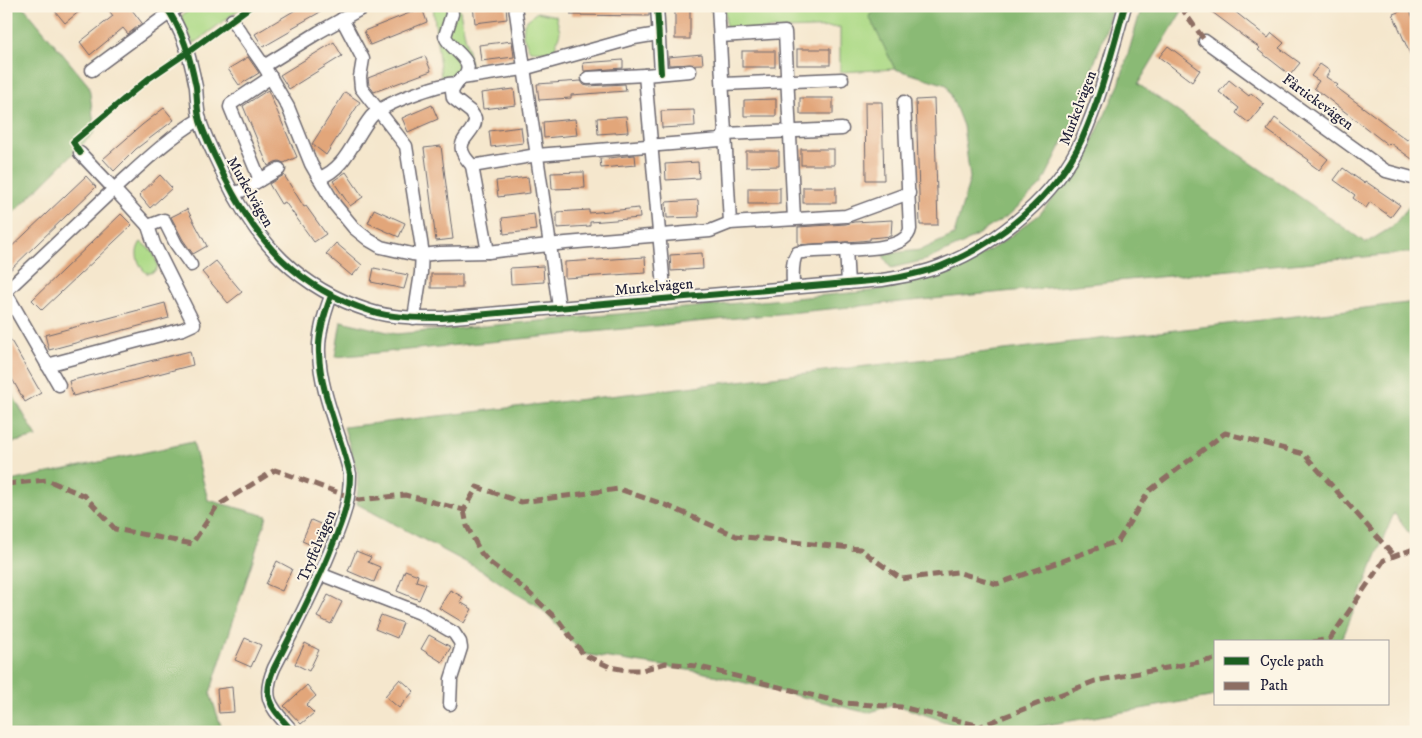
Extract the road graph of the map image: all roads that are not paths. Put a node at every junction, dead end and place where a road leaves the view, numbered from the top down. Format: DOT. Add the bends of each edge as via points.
graph roads {
  1 [pos="366,6"];
  2 [pos="451,6"];
  3 [pos="515,6"];
  4 [pos="657,6"];
  5 [pos="718,6"];
  6 [pos="1125,6"];
  7 [pos="171,8"];
  8 [pos="232,20"];
  9 [pos="342,20"];
  10 [pos="658,34"];
  11 [pos="720,36"];
  12 [pos="1206,41"];
  13 [pos="264,66"];
  14 [pos="523,69"];
  15 [pos="92,70"];
  16 [pos="690,71"];
  17 [pos="661,73"];
  18 [pos="645,74"];
  19 [pos="271,78"];
  20 [pos="588,78"];
  21 [pos="842,79"];
  22 [pos="459,80"];
  23 [pos="788,81"];
  24 [pos="722,84"];
  25 [pos="904,102"];
  26 [pos="379,110"];
  27 [pos="200,119"];
  28 [pos="842,129"];
  29 [pos="790,130"];
  30 [pos="725,134"];
  31 [pos="651,146"];
  32 [pos="80,154"];
  33 [pos="537,155"];
  34 [pos="472,166"];
  35 [pos="279,169"];
  36 [pos="319,178"];
  37 [pos="1416,179"];
  38 [pos="260,180"];
  39 [pos="114,189"];
  40 [pos="233,193"];
  41 [pos="909,193"];
  42 [pos="794,219"];
  43 [pos="730,223"];
  44 [pos="148,226"];
  45 [pos="659,235"];
  46 [pos="550,245"];
  47 [pos="846,250"];
  48 [pos="488,252"];
  49 [pos="422,255"];
  50 [pos="191,265"];
  51 [pos="848,283"];
  52 [pos="793,287"];
  53 [pos="6,292"];
  54 [pos="331,296"];
  55 [pos="665,299"];
  56 [pos="559,307"];
  57 [pos="414,318"];
  58 [pos="47,365"];
  59 [pos="58,385"];
  60 [pos="320,574"];
  61 [pos="450,704"];
  62 [pos="294,732"];
  1 -- 9 [label="street"];
  2 -- 22 [label="street" via="452,14 445,36 450,47 466,59 467,66 466,74"];
  3 -- 14 [label="street"];
  4 -- 10 [label="street"];
  5 -- 11 [label="street"];
  6 -- 51 [label="street, Murkelvägen" via="1096,103 1081,140 1050,188 1026,213 988,242 940,267 903,276"];
  7 -- 15 [label="street, Murkelvägen"];
  7 -- 27 [label="street, Murkelvägen" via="188,52"];
  8 -- 13 [label="street"];
  9 -- 13 [label="street"];
  9 -- 26 [label="street" via="363,59 361,88"];
  10 -- 14 [label="street"];
  10 -- 17 [label="street"];
  11 -- 23 [label="street" via="786,32"];
  11 -- 24 [label="street"];
  12 -- 37 [label="street, Fårtickevägen" via="1386,171"];
  13 -- 19 [label="street"];
  14 -- 22 [label="street"];
  14 -- 33 [label="street"];
  16 -- 17 [label="street"];
  17 -- 18 [label="street"];
  18 -- 20 [label="street"];
  18 -- 31 [label="street, Murkelvägen"];
  19 -- 36 [label="street" via="288,106"];
  19 -- 38 [label="street, Murkelvägen" via="234,101 230,107"];
  21 -- 23 [label="street"];
  22 -- 26 [label="street"];
  22 -- 34 [label="street" via="452,91 453,98 475,118 475,126 461,147"];
  23 -- 24 [label="street"];
  23 -- 29 [label="street"];
  24 -- 30 [label="street"];
  25 -- 41 [label="street"];
  26 -- 36 [label="street" via="341,162"];
  26 -- 49 [label="street" via="406,146"];
  27 -- 39 [label="street" via="156,151"];
  27 -- 40 [label="street, Murkelvägen"];
  28 -- 29 [label="street"];
  29 -- 30 [label="street"];
  29 -- 42 [label="street"];
  30 -- 31 [label="street" via="720,140"];
  30 -- 43 [label="street"];
  31 -- 33 [label="street"];
  31 -- 45 [label="street, Murkelvägen"];
  32 -- 39 [label="street"];
  33 -- 34 [label="street"];
  33 -- 46 [label="street"];
  34 -- 48 [label="street"];
  35 -- 38 [label="street, Murkelvägen"];
  36 -- 49 [label="street" via="334,205 369,240 381,248"];
  38 -- 40 [label="street, Murkelvägen"];
  39 -- 44 [label="street"];
  39 -- 53 [label="street"];
  40 -- 54 [label="street, Murkelvägen" via="252,226 275,254 300,276"];
  41 -- 42 [label="street" via="846,216"];
  41 -- 47 [label="street" via="909,236 894,244"];
  42 -- 43 [label="street"];
  43 -- 45 [label="street" via="710,231"];
  44 -- 50 [label="street" via="164,220"];
  44 -- 58 [label="street" via="194,324"];
  45 -- 46 [label="street"];
  45 -- 55 [label="street, Murkelvägen"];
  46 -- 48 [label="street"];
  46 -- 56 [label="street"];
  47 -- 51 [label="street"];
  47 -- 52 [label="street" via="797,253"];
  48 -- 49 [label="street"];
  49 -- 57 [label="street"];
  51 -- 52 [label="street, Murkelvägen"];
  52 -- 55 [label="street, Murkelvägen"];
  53 -- 58 [label="street"];
  54 -- 57 [label="street, Murkelvägen" via="372,312"];
  54 -- 60 [label="street, Tryffelvägen" via="322,326 319,353 324,384 350,474 350,488 346,514"];
  55 -- 56 [label="street, Murkelvägen"];
  56 -- 57 [label="street, Murkelvägen"];
  58 -- 59 [label="street"];
  60 -- 61 [label="street, Tryffelvägen" via="420,613 454,633 461,648 450,684"];
  60 -- 62 [label="street, Tryffelvägen" via="274,668 267,691 271,704"];
}
